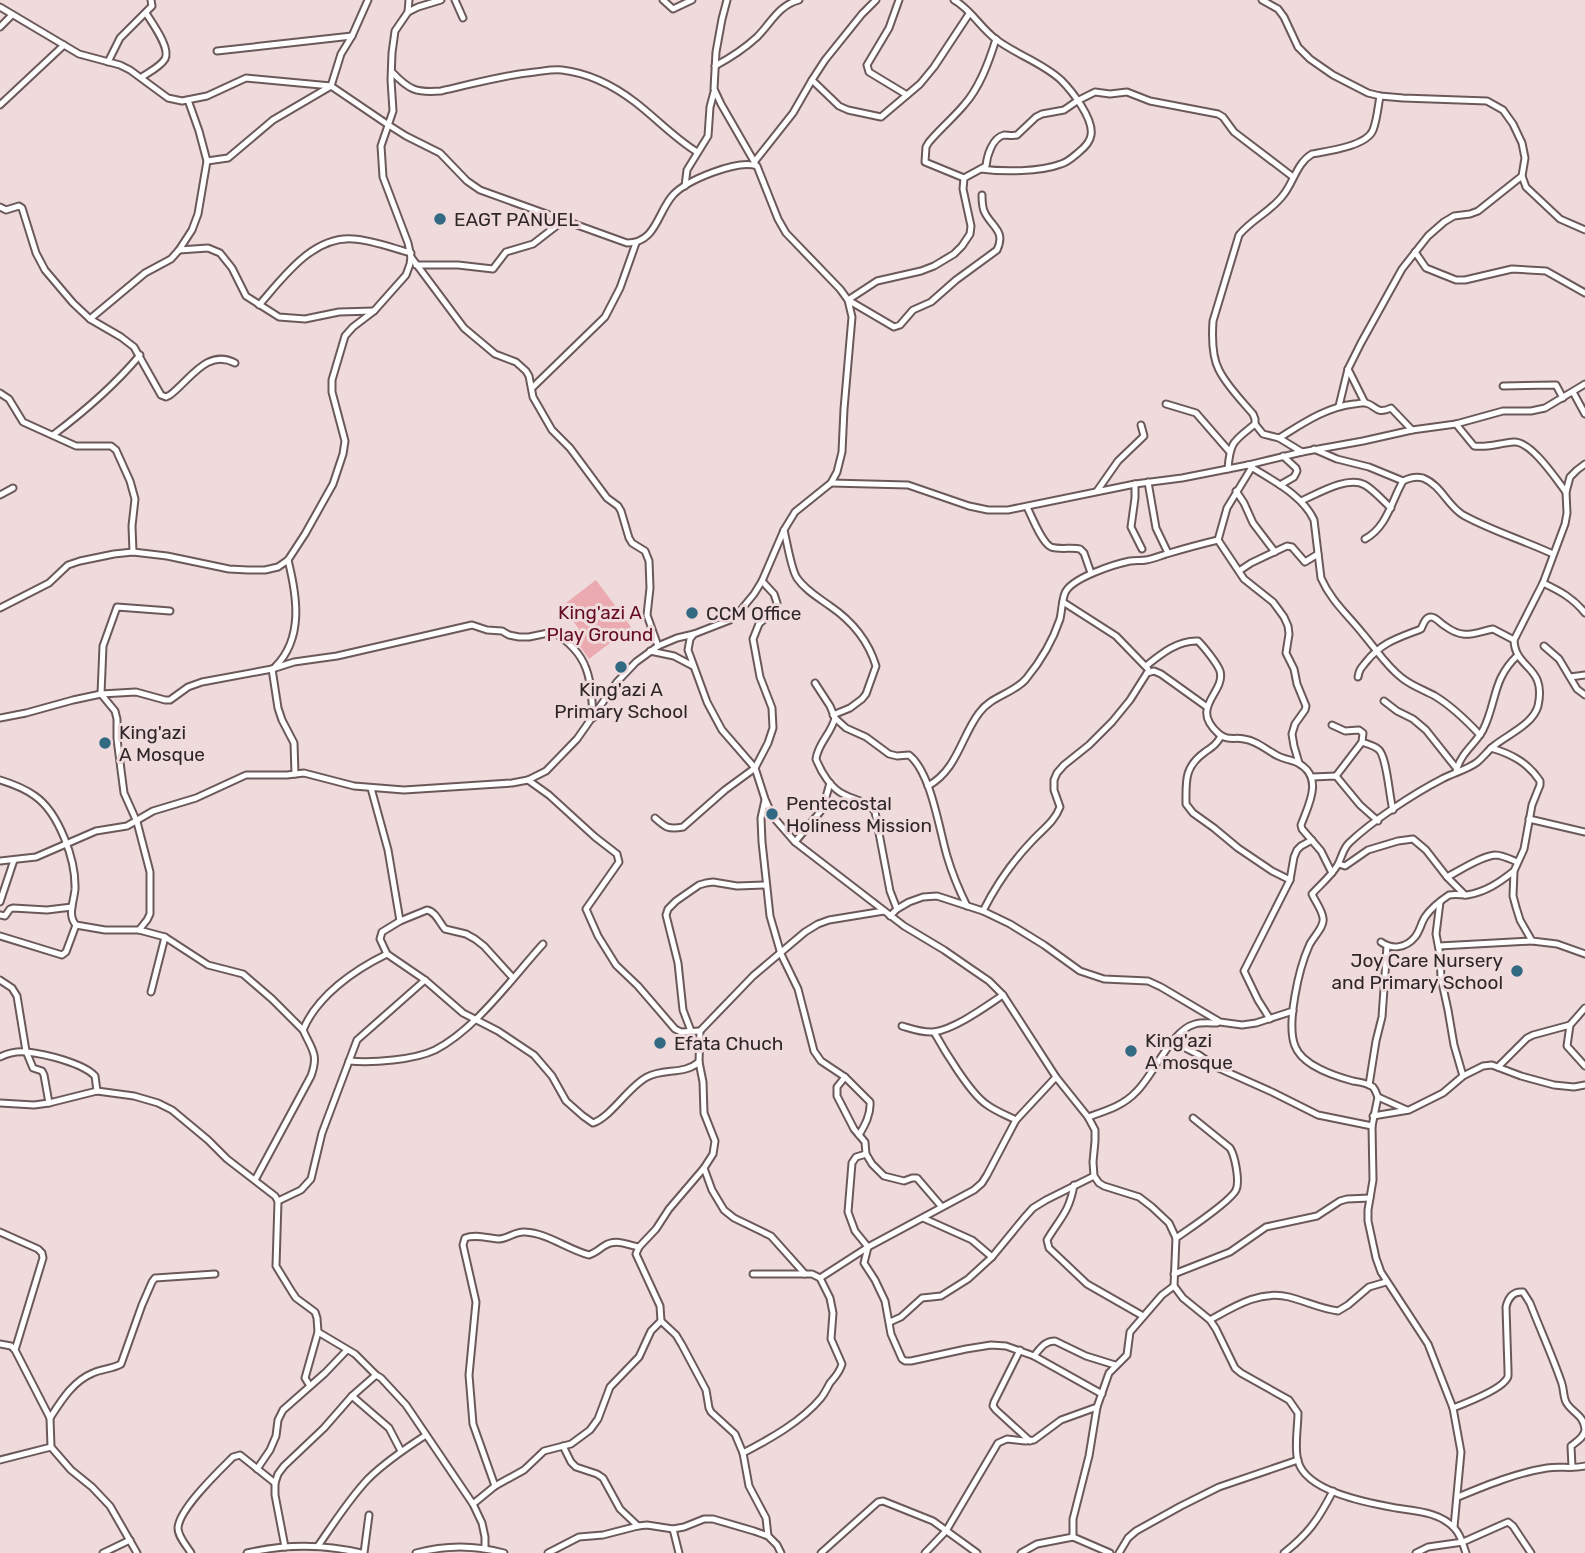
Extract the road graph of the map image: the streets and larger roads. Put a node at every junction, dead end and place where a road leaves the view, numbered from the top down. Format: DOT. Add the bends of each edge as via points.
graph roads {
  1 [pos="151,0"];
  2 [pos="368,0"];
  3 [pos="410,0"];
  4 [pos="441,0"];
  5 [pos="455,0"];
  6 [pos="663,0"];
  7 [pos="692,0"];
  8 [pos="727,0"];
  9 [pos="799,0"];
  10 [pos="876,0"];
  11 [pos="899,0"];
  12 [pos="954,0"];
  13 [pos="1262,0"];
  14 [pos="0,7"];
  15 [pos="408,12"];
  16 [pos="146,13"];
  17 [pos="969,14"];
  18 [pos="12,15"];
  19 [pos="463,18"];
  20 [pos="0,27"];
  21 [pos="352,36"];
  22 [pos="996,39"];
  23 [pos="64,45"];
  24 [pos="216,51"];
  25 [pos="108,62"];
  26 [pos="715,66"];
  27 [pos="391,72"];
  28 [pos="142,77"];
  29 [pos="811,79"];
  30 [pos="331,86"];
  31 [pos="714,89"];
  32 [pos="907,95"];
  33 [pos="1380,96"];
  34 [pos="188,100"];
  35 [pos="1077,101"];
  36 [pos="0,105"];
  37 [pos="387,124"];
  38 [pos="697,152"];
  39 [pos="207,161"];
  40 [pos="755,163"];
  41 [pos="981,169"];
  42 [pos="1522,176"];
  43 [pos="1293,177"];
  44 [pos="964,178"];
  45 [pos="685,186"];
  46 [pos="982,195"];
  47 [pos="0,207"];
  48 [pos="564,220"];
  49 [pos="1585,230"];
  50 [pos="636,243"];
  51 [pos="179,250"];
  52 [pos="1415,253"];
  53 [pos="411,255"];
  54 [pos="416,265"];
  55 [pos="1585,293"];
  56 [pos="848,300"];
  57 [pos="259,305"];
  58 [pos="374,312"];
  59 [pos="90,319"];
  60 [pos="140,355"];
  61 [pos="235,363"];
  62 [pos="1348,369"];
  63 [pos="1585,384"];
  64 [pos="1503,386"];
  65 [pos="531,388"];
  66 [pos="1573,392"];
  67 [pos="0,393"];
  68 [pos="1563,398"];
  69 [pos="1365,403"];
  70 [pos="1166,404"];
  71 [pos="1339,406"];
  72 [pos="1585,415"];
  73 [pos="1255,424"];
  74 [pos="1456,424"];
  75 [pos="1141,425"];
  76 [pos="1412,430"];
  77 [pos="53,435"];
  78 [pos="1279,438"];
  79 [pos="1313,449"];
  80 [pos="1229,451"];
  81 [pos="1302,452"];
  82 [pos="1283,456"];
  83 [pos="1585,464"];
  84 [pos="1250,466"];
  85 [pos="1228,469"];
  86 [pos="1403,481"];
  87 [pos="1147,482"];
  88 [pos="831,483"];
  89 [pos="1135,484"];
  90 [pos="1280,485"];
  91 [pos="13,488"];
  92 [pos="1097,491"];
  93 [pos="1236,491"];
  94 [pos="1566,492"];
  95 [pos="0,495"];
  96 [pos="1301,501"];
  97 [pos="1027,507"];
  98 [pos="1391,508"];
  99 [pos="784,530"];
  100 [pos="1365,539"];
  101 [pos="1218,540"];
  102 [pos="1142,549"];
  103 [pos="133,552"];
  104 [pos="1275,552"];
  105 [pos="1168,553"];
  106 [pos="1318,554"];
  107 [pos="1553,554"];
  108 [pos="288,560"];
  109 [pos="1239,571"];
  110 [pos="1091,573"];
  111 [pos="762,581"];
  112 [pos="1543,583"];
  113 [pos="1063,602"];
  114 [pos="0,608"];
  115 [pos="170,611"];
  116 [pos="1585,613"];
  117 [pos="694,634"];
  118 [pos="1514,640"];
  119 [pos="658,646"];
  120 [pos="1544,646"];
  121 [pos="650,651"];
  122 [pos="1375,651"];
  123 [pos="1518,655"];
  124 [pos="693,666"];
  125 [pos="272,669"];
  126 [pos="1148,669"];
  127 [pos="1585,675"];
  128 [pos="1358,677"];
  129 [pos="1570,677"];
  130 [pos="815,683"];
  131 [pos="101,694"];
  132 [pos="1585,695"];
  133 [pos="1384,701"];
  134 [pos="1208,707"];
  135 [pos="834,717"];
  136 [pos="0,718"];
  137 [pos="593,718"];
  138 [pos="1332,725"];
  139 [pos="1480,735"];
  140 [pos="1221,736"];
  141 [pos="1362,741"];
  142 [pos="1491,748"];
  143 [pos="1299,764"];
  144 [pos="755,768"];
  145 [pos="1457,771"];
  146 [pos="295,774"];
  147 [pos="1312,776"];
  148 [pos="1336,776"];
  149 [pos="0,780"];
  150 [pos="528,780"];
  151 [pos="830,783"];
  152 [pos="928,786"];
  153 [pos="371,788"];
  154 [pos="765,799"];
  155 [pos="1393,810"];
  156 [pos="655,818"];
  157 [pos="1529,819"];
  158 [pos="1378,821"];
  159 [pos="137,822"];
  160 [pos="1585,832"];
  161 [pos="1312,840"];
  162 [pos="795,842"];
  163 [pos="65,844"];
  164 [pos="14,860"];
  165 [pos="0,861"];
  166 [pos="1517,862"];
  167 [pos="1339,864"];
  168 [pos="1514,871"];
  169 [pos="1332,873"];
  170 [pos="1447,877"];
  171 [pos="1290,880"];
  172 [pos="766,885"];
  173 [pos="1465,895"];
  174 [pos="0,902"];
  175 [pos="1440,902"];
  176 [pos="967,906"];
  177 [pos="72,907"];
  178 [pos="897,909"];
  179 [pos="983,911"];
  180 [pos="887,914"];
  181 [pos="0,915"];
  182 [pos="400,921"];
  183 [pos="76,925"];
  184 [pos="139,930"];
  185 [pos="0,936"];
  186 [pos="165,937"];
  187 [pos="1532,941"];
  188 [pos="1381,942"];
  189 [pos="543,944"];
  190 [pos="1387,946"];
  191 [pos="1439,946"];
  192 [pos="387,954"];
  193 [pos="781,954"];
  194 [pos="1585,954"];
  195 [pos="513,978"];
  196 [pos="0,979"];
  197 [pos="425,980"];
  198 [pos="151,992"];
  199 [pos="1003,995"];
  200 [pos="1585,1008"];
  201 [pos="1293,1011"];
  202 [pos="475,1019"];
  203 [pos="1269,1019"];
  204 [pos="1220,1023"];
  205 [pos="1570,1025"];
  206 [pos="902,1026"];
  207 [pos="303,1030"];
  208 [pos="691,1031"];
  209 [pos="700,1031"];
  210 [pos="934,1032"];
  211 [pos="1172,1041"];
  212 [pos="26,1051"];
  213 [pos="0,1057"];
  214 [pos="349,1061"];
  215 [pos="699,1062"];
  216 [pos="1585,1066"];
  217 [pos="1498,1067"];
  218 [pos="1463,1076"];
  219 [pos="845,1077"];
  220 [pos="1056,1077"];
  221 [pos="1369,1085"];
  222 [pos="1585,1085"];
  223 [pos="97,1091"];
  224 [pos="1378,1097"];
  225 [pos="0,1102"];
  226 [pos="49,1103"];
  227 [pos="1409,1110"];
  228 [pos="1373,1116"];
  229 [pos="1088,1117"];
  230 [pos="1193,1118"];
  231 [pos="1016,1120"];
  232 [pos="1372,1126"];
  233 [pos="859,1135"];
  234 [pos="866,1154"];
  235 [pos="704,1168"];
  236 [pos="1094,1177"];
  237 [pos="255,1181"];
  238 [pos="1074,1185"];
  239 [pos="1370,1198"];
  240 [pos="278,1201"];
  241 [pos="941,1206"];
  242 [pos="923,1218"];
  243 [pos="0,1232"];
  244 [pos="1176,1238"];
  245 [pos="639,1247"];
  246 [pos="868,1247"];
  247 [pos="992,1257"];
  248 [pos="215,1274"];
  249 [pos="753,1274"];
  250 [pos="805,1274"];
  251 [pos="1174,1274"];
  252 [pos="820,1278"];
  253 [pos="1386,1282"];
  254 [pos="1174,1286"];
  255 [pos="1143,1316"];
  256 [pos="1210,1320"];
  257 [pos="661,1321"];
  258 [pos="890,1322"];
  259 [pos="318,1332"];
  260 [pos="0,1344"];
  261 [pos="15,1350"];
  262 [pos="347,1350"];
  263 [pos="1020,1350"];
  264 [pos="1034,1356"];
  265 [pos="1115,1366"];
  266 [pos="376,1375"];
  267 [pos="310,1386"];
  268 [pos="1102,1394"];
  269 [pos="352,1396"];
  270 [pos="1097,1407"];
  271 [pos="1453,1408"];
  272 [pos="50,1418"];
  273 [pos="1584,1433"];
  274 [pos="426,1435"];
  275 [pos="1585,1439"];
  276 [pos="1030,1441"];
  277 [pos="563,1446"];
  278 [pos="51,1447"];
  279 [pos="401,1451"];
  280 [pos="743,1452"];
  281 [pos="0,1460"];
  282 [pos="1298,1460"];
  283 [pos="1572,1467"];
  284 [pos="1585,1467"];
  285 [pos="257,1469"];
  286 [pos="275,1483"];
  287 [pos="495,1486"];
  288 [pos="1333,1492"];
  289 [pos="1458,1497"];
  290 [pos="473,1504"];
  291 [pos="369,1515"];
  292 [pos="638,1526"];
  293 [pos="1454,1527"];
  294 [pos="673,1529"];
  295 [pos="946,1531"];
  296 [pos="768,1536"];
  297 [pos="1073,1537"];
  298 [pos="130,1540"];
  299 [pos="1462,1542"];
  300 [pos="285,1546"];
  301 [pos="318,1546"];
  302 [pos="485,1548"];
  303 [pos="103,1553"];
  304 [pos="137,1553"];
  305 [pos="191,1553"];
  306 [pos="247,1553"];
  307 [pos="363,1553"];
  308 [pos="416,1553"];
  309 [pos="505,1553"];
  310 [pos="548,1553"];
  311 [pos="679,1553"];
  312 [pos="781,1553"];
  313 [pos="821,1553"];
  314 [pos="925,1553"];
  315 [pos="977,1553"];
  316 [pos="1021,1553"];
  317 [pos="1110,1553"];
  318 [pos="1119,1553"];
  319 [pos="1284,1553"];
  320 [pos="1416,1553"];
  321 [pos="1466,1553"];
  322 [pos="1531,1553"];
  1 -- 16 [label="street"];
  2 -- 21 [label="street"];
  3 -- 15 [label="street"];
  4 -- 15 [label="street"];
  5 -- 19 [label="street"];
  6 -- 7 [label="street" via="673,9"];
  8 -- 26 [label="street"];
  9 -- 26 [label="street" via="787,4 749,44"];
  10 -- 29 [label="street"];
  11 -- 32 [label="street" via="867,65 869,72"];
  12 -- 17 [label="street"];
  13 -- 33 [label="street" via="1279,9 1298,47 1310,59"];
  14 -- 18 [label="street"];
  15 -- 27 [label="street" via="396,31"];
  16 -- 25 [label="street" via="120,38"];
  16 -- 28 [label="street" via="167,53 164,61"];
  17 -- 22 [label="street"];
  17 -- 32 [label="street" via="934,67"];
  18 -- 20 [label="street"];
  18 -- 23 [label="street"];
  21 -- 24 [label="street"];
  21 -- 30 [label="street"];
  22 -- 35 [label="street" via="1056,76"];
  22 -- 44 [label="street" via="971,96 926,147 925,162"];
  23 -- 25 [label="street"];
  23 -- 36 [label="street"];
  25 -- 28 [label="street"];
  26 -- 31 [label="street"];
  27 -- 37 [label="street" via="393,111"];
  27 -- 38 [label="street" via="410,88 432,92 515,74 571,72 617,90"];
  28 -- 34 [label="street" via="168,98"];
  29 -- 32 [label="street" via="839,106 878,117"];
  29 -- 40 [label="street" via="793,113"];
  30 -- 34 [label="street" via="246,78 214,94"];
  30 -- 37 [label="street"];
  30 -- 39 [label="street" via="273,120 228,158"];
  31 -- 38 [label="street" via="708,136"];
  31 -- 40 [label="street"];
  33 -- 42 [label="street" via="1487,101 1498,106 1522,143"];
  33 -- 43 [label="street" via="1367,138 1312,155"];
  34 -- 39 [label="street"];
  35 -- 41 [label="street" via="1064,110 1036,117 1017,135 997,139"];
  35 -- 41 [label="street" via="1090,123 1091,138 1068,161 1008,172"];
  35 -- 43 [label="street" via="1095,92 1127,92 1218,114"];
  37 -- 48 [label="street" via="440,153 480,190"];
  37 -- 53 [label="street" via="380,146 383,177"];
  38 -- 45 [label="street"];
  39 -- 51 [label="street" via="198,214"];
  40 -- 45 [label="street" via="722,169"];
  40 -- 56 [label="street" via="786,233"];
  41 -- 44 [label="street"];
  42 -- 49 [label="street" via="1526,187 1560,219"];
  42 -- 52 [label="street" via="1478,211 1449,218"];
  43 -- 73 [label="street" via="1283,196 1239,235 1213,321 1219,371 1253,414"];
  44 -- 56 [label="street" via="971,226 962,246 934,266 877,281"];
  45 -- 50 [label="street" via="673,196 648,236"];
  46 -- 56 [label="street" via="983,210 1000,234 1000,246 931,302 894,327"];
  47 -- 59 [label="street" via="22,208 40,262"];
  48 -- 50 [label="street"];
  48 -- 54 [label="street" via="533,244 505,253 493,269"];
  50 -- 65 [label="street" via="606,317"];
  51 -- 57 [label="street" via="208,248 220,253 243,294"];
  51 -- 59 [label="street"];
  52 -- 55 [label="street" via="1426,268 1456,280 1512,269 1546,271"];
  52 -- 62 [label="street"];
  53 -- 54 [label="street"];
  53 -- 57 [label="street" via="352,239 320,246 290,270"];
  53 -- 58 [label="street" via="406,275"];
  54 -- 65 [label="street" via="458,322 495,355 522,366"];
  56 -- 88 [label="street" via="852,317 842,452"];
  57 -- 58 [label="street" via="292,319"];
  58 -- 108 [label="street" via="349,332 340,351 332,392 345,441 343,454 333,484"];
  59 -- 60 [label="street" via="130,343"];
  60 -- 61 [label="street" via="157,390 166,397 212,361 223,358"];
  60 -- 77 [label="street"];
  62 -- 69 [label="street"];
  62 -- 71 [label="street"];
  63 -- 66 [label="street"];
  64 -- 68 [label="street" via="1553,384"];
  65 -- 119 [label="street" via="552,430 618,506 629,538 645,551 650,581 647,615"];
  66 -- 68 [label="street"];
  66 -- 72 [label="street"];
  67 -- 77 [label="street" via="23,422"];
  68 -- 74 [label="street" via="1545,408 1503,411"];
  69 -- 71 [label="street"];
  69 -- 76 [label="street" via="1377,411 1391,408"];
  70 -- 80 [label="street" via="1196,413"];
  71 -- 78 [label="street"];
  73 -- 78 [label="street" via="1263,434"];
  73 -- 80 [label="street"];
  74 -- 76 [label="street"];
  74 -- 94 [label="street" via="1474,446 1524,444"];
  75 -- 92 [label="street" via="1144,436 1118,461"];
  76 -- 79 [label="street"];
  77 -- 103 [label="street" via="76,446 114,447 135,499"];
  78 -- 81 [label="street"];
  79 -- 81 [label="street"];
  79 -- 86 [label="street"];
  80 -- 85 [label="street"];
  81 -- 82 [label="street"];
  82 -- 84 [label="street"];
  82 -- 90 [label="street" via="1297,471"];
  83 -- 94 [label="street" via="1570,477"];
  84 -- 85 [label="street"];
  84 -- 90 [label="street"];
  84 -- 93 [label="street"];
  85 -- 87 [label="street"];
  86 -- 98 [label="street"];
  86 -- 107 [label="street" via="1421,477 1464,516"];
  87 -- 89 [label="street"];
  87 -- 105 [label="street" via="1156,528"];
  88 -- 97 [label="street" via="908,485 988,510"];
  88 -- 99 [label="street" via="795,513"];
  89 -- 92 [label="street"];
  89 -- 102 [label="street" via="1131,527"];
  90 -- 96 [label="street"];
  91 -- 95 [label="street"];
  92 -- 97 [label="street"];
  93 -- 101 [label="street"];
  93 -- 104 [label="street"];
  94 -- 107 [label="street" via="1565,524"];
  96 -- 98 [label="street" via="1353,482 1369,488"];
  96 -- 106 [label="street" via="1314,520"];
  97 -- 110 [label="street" via="1049,546 1080,549"];
  98 -- 100 [label="street"];
  99 -- 111 [label="street"];
  99 -- 135 [label="street" via="797,578 853,625 876,666 862,699"];
  101 -- 105 [label="street"];
  101 -- 109 [label="street"];
  103 -- 108 [label="street" via="248,570 278,567"];
  103 -- 114 [label="street" via="68,565 47,584"];
  104 -- 106 [label="street" via="1290,545 1305,562"];
  104 -- 109 [label="street"];
  105 -- 110 [label="street"];
  106 -- 122 [label="street" via="1325,586"];
  107 -- 112 [label="street"];
  108 -- 125 [label="street" via="296,624 290,646"];
  109 -- 143 [label="street" via="1273,602 1288,626 1286,653 1306,706 1292,734"];
  110 -- 113 [label="street" via="1067,589"];
  111 -- 117 [label="street" via="730,620"];
  111 -- 144 [label="street" via="777,603 753,639 773,719 768,743"];
  112 -- 116 [label="street" via="1565,594"];
  112 -- 118 [label="street"];
  113 -- 126 [label="street" via="1116,636"];
  113 -- 152 [label="street" via="1050,642 1026,679 979,713 954,760"];
  115 -- 131 [label="street" via="116,608 103,646"];
  117 -- 119 [label="street"];
  117 -- 124 [label="street" via="688,644"];
  118 -- 122 [label="street" via="1493,629 1461,634 1430,617 1421,629"];
  118 -- 123 [label="street"];
  119 -- 121 [label="street"];
  120 -- 129 [label="street"];
  121 -- 124 [label="street"];
  121 -- 137 [label="street" via="617,682"];
  122 -- 128 [label="street"];
  122 -- 139 [label="street" via="1401,678 1446,703"];
  123 -- 139 [label="street" via="1502,674"];
  123 -- 142 [label="street" via="1538,678 1536,712"];
  124 -- 144 [label="street" via="722,730"];
  125 -- 131 [label="street" via="194,684 170,700 136,692"];
  125 -- 137 [label="street" via="470,625 519,637 553,632 584,662"];
  125 -- 146 [label="street" via="278,708 294,743"];
  126 -- 134 [label="street"];
  126 -- 134 [label="street" via="1176,645 1198,641 1221,674"];
  126 -- 179 [label="street" via="1112,722 1057,773 1058,813 1001,880"];
  127 -- 129 [label="street"];
  129 -- 132 [label="street"];
  130 -- 135 [label="street"];
  131 -- 136 [label="street"];
  131 -- 159 [label="street" via="115,711 124,793"];
  133 -- 145 [label="street" via="1426,730"];
  134 -- 140 [label="street" via="1209,722"];
  135 -- 151 [label="street" via="816,759"];
  135 -- 152 [label="street" via="889,754 909,755"];
  137 -- 150 [label="street" via="546,771"];
  138 -- 141 [label="street" via="1345,731 1359,730"];
  139 -- 145 [label="street" via="1460,759"];
  140 -- 143 [label="street" via="1255,741"];
  140 -- 171 [label="street" via="1188,770 1186,804 1238,848"];
  141 -- 148 [label="street"];
  141 -- 155 [label="street" via="1377,748 1385,760"];
  142 -- 145 [label="street" via="1474,765"];
  142 -- 157 [label="street" via="1519,759 1540,781"];
  143 -- 147 [label="street"];
  144 -- 154 [label="street"];
  144 -- 156 [label="street" via="683,827 665,827"];
  145 -- 155 [label="street"];
  146 -- 153 [label="street"];
  146 -- 159 [label="street" via="246,775 153,811"];
  147 -- 148 [label="street"];
  147 -- 161 [label="street" via="1312,793 1301,825"];
  148 -- 158 [label="street"];
  149 -- 163 [label="street" via="36,796 55,819"];
  150 -- 153 [label="street" via="424,789"];
  150 -- 208 [label="street" via="617,853 619,862 587,904 587,913 615,965 675,1029"];
  151 -- 162 [label="street" via="820,812"];
  151 -- 178 [label="street" via="848,797 869,803 875,811"];
  152 -- 176 [label="street" via="947,857"];
  153 -- 182 [label="street"];
  154 -- 162 [label="street"];
  154 -- 172 [label="street" via="761,818"];
  155 -- 158 [label="street"];
  157 -- 160 [label="street"];
  157 -- 166 [label="street"];
  158 -- 167 [label="street" via="1343,849"];
  159 -- 163 [label="street"];
  159 -- 184 [label="street" via="150,872 149,914"];
  161 -- 169 [label="street"];
  161 -- 171 [label="street" via="1297,850"];
  162 -- 180 [label="street"];
  163 -- 164 [label="street" via="36,857"];
  163 -- 177 [label="street" via="75,874"];
  164 -- 165 [label="street"];
  164 -- 174 [label="street"];
  166 -- 168 [label="street"];
  166 -- 170 [label="street" via="1493,856"];
  167 -- 169 [label="street"];
  167 -- 170 [label="street" via="1345,866 1368,850 1410,838 1426,849"];
  168 -- 173 [label="street" via="1495,885"];
  168 -- 187 [label="street" via="1513,896"];
  169 -- 201 [label="street" via="1312,894 1323,923 1303,958"];
  170 -- 173 [label="street"];
  171 -- 203 [label="street" via="1244,971"];
  172 -- 193 [label="street" via="769,916"];
  172 -- 208 [label="street" via="706,883 668,909 681,999"];
  173 -- 175 [label="street" via="1452,894"];
  175 -- 190 [label="street" via="1410,942"];
  175 -- 191 [label="street"];
  176 -- 178 [label="street" via="937,896"];
  176 -- 179 [label="street"];
  177 -- 181 [label="street" via="13,908"];
  177 -- 183 [label="street"];
  178 -- 180 [label="street"];
  179 -- 204 [label="street" via="1032,937 1080,971 1104,979 1148,981"];
  180 -- 193 [label="street" via="818,924"];
  180 -- 199 [label="street"];
  182 -- 192 [label="street" via="381,935"];
  182 -- 195 [label="street" via="426,910 434,913 444,929 466,934 484,946"];
  183 -- 184 [label="street"];
  183 -- 185 [label="street" via="62,955"];
  184 -- 186 [label="street"];
  186 -- 198 [label="street"];
  186 -- 207 [label="street" via="208,965 243,974"];
  187 -- 191 [label="street"];
  187 -- 194 [label="street"];
  188 -- 190 [label="street"];
  189 -- 195 [label="street"];
  190 -- 221 [label="street" via="1382,1017"];
  191 -- 218 [label="street" via="1441,978"];
  192 -- 197 [label="street"];
  192 -- 207 [label="street" via="341,982 313,1011"];
  193 -- 209 [label="street"];
  193 -- 219 [label="street" via="798,989 814,1051"];
  195 -- 202 [label="street"];
  196 -- 212 [label="street" via="17,996"];
  197 -- 202 [label="street"];
  197 -- 214 [label="street" via="357,1040"];
  199 -- 210 [label="street"];
  199 -- 220 [label="street"];
  200 -- 205 [label="street"];
  201 -- 203 [label="street"];
  201 -- 221 [label="street" via="1292,1033 1298,1052 1328,1073"];
  202 -- 214 [label="street" via="425,1054"];
  202 -- 215 [label="street" via="534,1055 566,1101 593,1123 648,1077 690,1069"];
  203 -- 204 [label="street" via="1242,1025"];
  204 -- 211 [label="street" via="1191,1025"];
  205 -- 216 [label="street" via="1567,1046"];
  205 -- 217 [label="street" via="1527,1038"];
  206 -- 210 [label="street"];
  207 -- 237 [label="street" via="315,1064"];
  208 -- 209 [label="street"];
  209 -- 215 [label="street"];
  210 -- 231 [label="street" via="979,1098"];
  211 -- 229 [label="street" via="1136,1092 1108,1111"];
  211 -- 232 [label="street" via="1318,1115"];
  212 -- 213 [label="street"];
  212 -- 223 [label="street" via="87,1069 95,1076"];
  212 -- 226 [label="street" via="33,1068 44,1074"];
  214 -- 240 [label="street" via="322,1133 311,1180"];
  215 -- 235 [label="street" via="704,1114 715,1141"];
  217 -- 218 [label="street" via="1483,1066"];
  217 -- 222 [label="street" via="1554,1086"];
  218 -- 227 [label="street" via="1443,1093"];
  219 -- 233 [label="street" via="837,1096"];
  219 -- 233 [label="street" via="870,1102"];
  220 -- 229 [label="street"];
  220 -- 231 [label="street"];
  221 -- 224 [label="street"];
  223 -- 226 [label="street"];
  223 -- 237 [label="street" via="164,1105"];
  224 -- 227 [label="street"];
  224 -- 228 [label="street"];
  225 -- 226 [label="street"];
  227 -- 228 [label="street"];
  228 -- 232 [label="street"];
  229 -- 236 [label="street" via="1096,1141"];
  230 -- 244 [label="street" via="1230,1148 1238,1182 1228,1199"];
  231 -- 241 [label="street" via="982,1183"];
  232 -- 239 [label="street"];
  233 -- 234 [label="street"];
  234 -- 241 [label="street" via="884,1176 904,1181 917,1178"];
  234 -- 246 [label="street" via="852,1163 848,1212"];
  235 -- 245 [label="street"];
  235 -- 250 [label="street" via="724,1210 771,1236"];
  236 -- 238 [label="street"];
  236 -- 244 [label="street" via="1098,1183 1139,1197 1153,1207"];
  237 -- 240 [label="street"];
  238 -- 247 [label="street" via="1033,1208"];
  238 -- 255 [label="street" via="1066,1213 1047,1240 1049,1248 1087,1284"];
  239 -- 251 [label="street" via="1347,1199 1317,1216 1266,1227 1230,1252"];
  239 -- 253 [label="street" via="1368,1221"];
  240 -- 259 [label="street" via="276,1266 296,1297 315,1312"];
  241 -- 242 [label="street"];
  242 -- 246 [label="street"];
  242 -- 247 [label="street" via="972,1241"];
  243 -- 261 [label="street" via="38,1249 43,1258"];
  244 -- 251 [label="street"];
  245 -- 257 [label="street" via="636,1254 660,1306"];
  245 -- 287 [label="street" via="613,1242 589,1255 522,1231 501,1239 465,1238 476,1302 469,1375 473,1424"];
  246 -- 252 [label="street"];
  246 -- 258 [label="street" via="864,1263 881,1292"];
  247 -- 258 [label="street" via="960,1285 941,1296 922,1298"];
  248 -- 272 [label="street" via="155,1278 121,1364 84,1378"];
  249 -- 250 [label="street"];
  250 -- 252 [label="street"];
  251 -- 254 [label="street"];
  252 -- 280 [label="street" via="830,1298 831,1339 841,1357 840,1370 823,1397 788,1427"];
  253 -- 256 [label="street" via="1368,1287 1338,1311 1266,1295"];
  253 -- 271 [label="street" via="1429,1344"];
  254 -- 255 [label="street"];
  254 -- 256 [label="street"];
  255 -- 265 [label="street" via="1130,1332 1127,1354"];
  256 -- 282 [label="street" via="1235,1368 1294,1406"];
  257 -- 277 [label="street" via="650,1331 639,1357 610,1387 590,1430"];
  257 -- 280 [label="street" via="682,1345 706,1390 711,1412 733,1431"];
  258 -- 263 [label="street" via="905,1361 991,1345"];
  259 -- 262 [label="street"];
  259 -- 267 [label="street" via="305,1378"];
  260 -- 261 [label="street"];
  261 -- 272 [label="street"];
  262 -- 266 [label="street"];
  262 -- 267 [label="street"];
  263 -- 264 [label="street"];
  263 -- 276 [label="street" via="993,1406"];
  264 -- 265 [label="street" via="1045,1343 1055,1341"];
  264 -- 268 [label="street"];
  265 -- 268 [label="street"];
  266 -- 269 [label="street"];
  266 -- 274 [label="street" via="406,1405"];
  267 -- 285 [label="street" via="283,1410 270,1450"];
  268 -- 270 [label="street"];
  269 -- 279 [label="street" via="389,1428"];
  269 -- 286 [label="street" via="284,1466"];
  270 -- 276 [label="street" via="1061,1420"];
  270 -- 297 [label="street"];
  271 -- 273 [label="street" via="1506,1380 1506,1307 1513,1294 1523,1292 1565,1400 1579,1415"];
  271 -- 289 [label="street" via="1461,1452"];
  272 -- 278 [label="street"];
  273 -- 275 [label="street"];
  273 -- 283 [label="street" via="1571,1446"];
  274 -- 279 [label="street"];
  274 -- 290 [label="street"];
  276 -- 295 [label="street" via="998,1443"];
  277 -- 287 [label="street" via="544,1451 524,1470"];
  277 -- 292 [label="street" via="576,1466 603,1478 620,1509"];
  278 -- 281 [label="street"];
  278 -- 298 [label="street" via="110,1506"];
  279 -- 301 [label="street" via="348,1502"];
  280 -- 296 [label="street" via="749,1486 766,1518"];
  282 -- 288 [label="street" via="1307,1476"];
  282 -- 318 [label="street" via="1219,1487 1181,1506 1136,1531"];
  283 -- 284 [label="street"];
  283 -- 289 [label="street" via="1530,1471"];
  285 -- 286 [label="street"];
  285 -- 305 [label="street" via="240,1455 233,1457 191,1503 178,1531"];
  286 -- 300 [label="street"];
  287 -- 290 [label="street"];
  288 -- 293 [label="street" via="1434,1515"];
  288 -- 319 [label="street" via="1313,1526"];
  289 -- 293 [label="street"];
  290 -- 302 [label="street" via="482,1523"];
  291 -- 307 [label="street"];
  292 -- 294 [label="street"];
  292 -- 310 [label="street" via="579,1537"];
  293 -- 299 [label="street"];
  294 -- 296 [label="street" via="713,1519"];
  294 -- 311 [label="street"];
  295 -- 313 [label="street" via="883,1501"];
  295 -- 314 [label="street"];
  295 -- 315 [label="street"];
  296 -- 312 [label="street"];
  297 -- 316 [label="street" via="1037,1544"];
  297 -- 317 [label="street"];
  298 -- 303 [label="street"];
  298 -- 304 [label="street"];
  299 -- 320 [label="street"];
  299 -- 321 [label="street"];
  299 -- 322 [label="street" via="1508,1522"];
  300 -- 301 [label="street"];
  300 -- 306 [label="street"];
  301 -- 307 [label="street"];
  302 -- 308 [label="street" via="450,1547"];
  302 -- 309 [label="street"];
}
